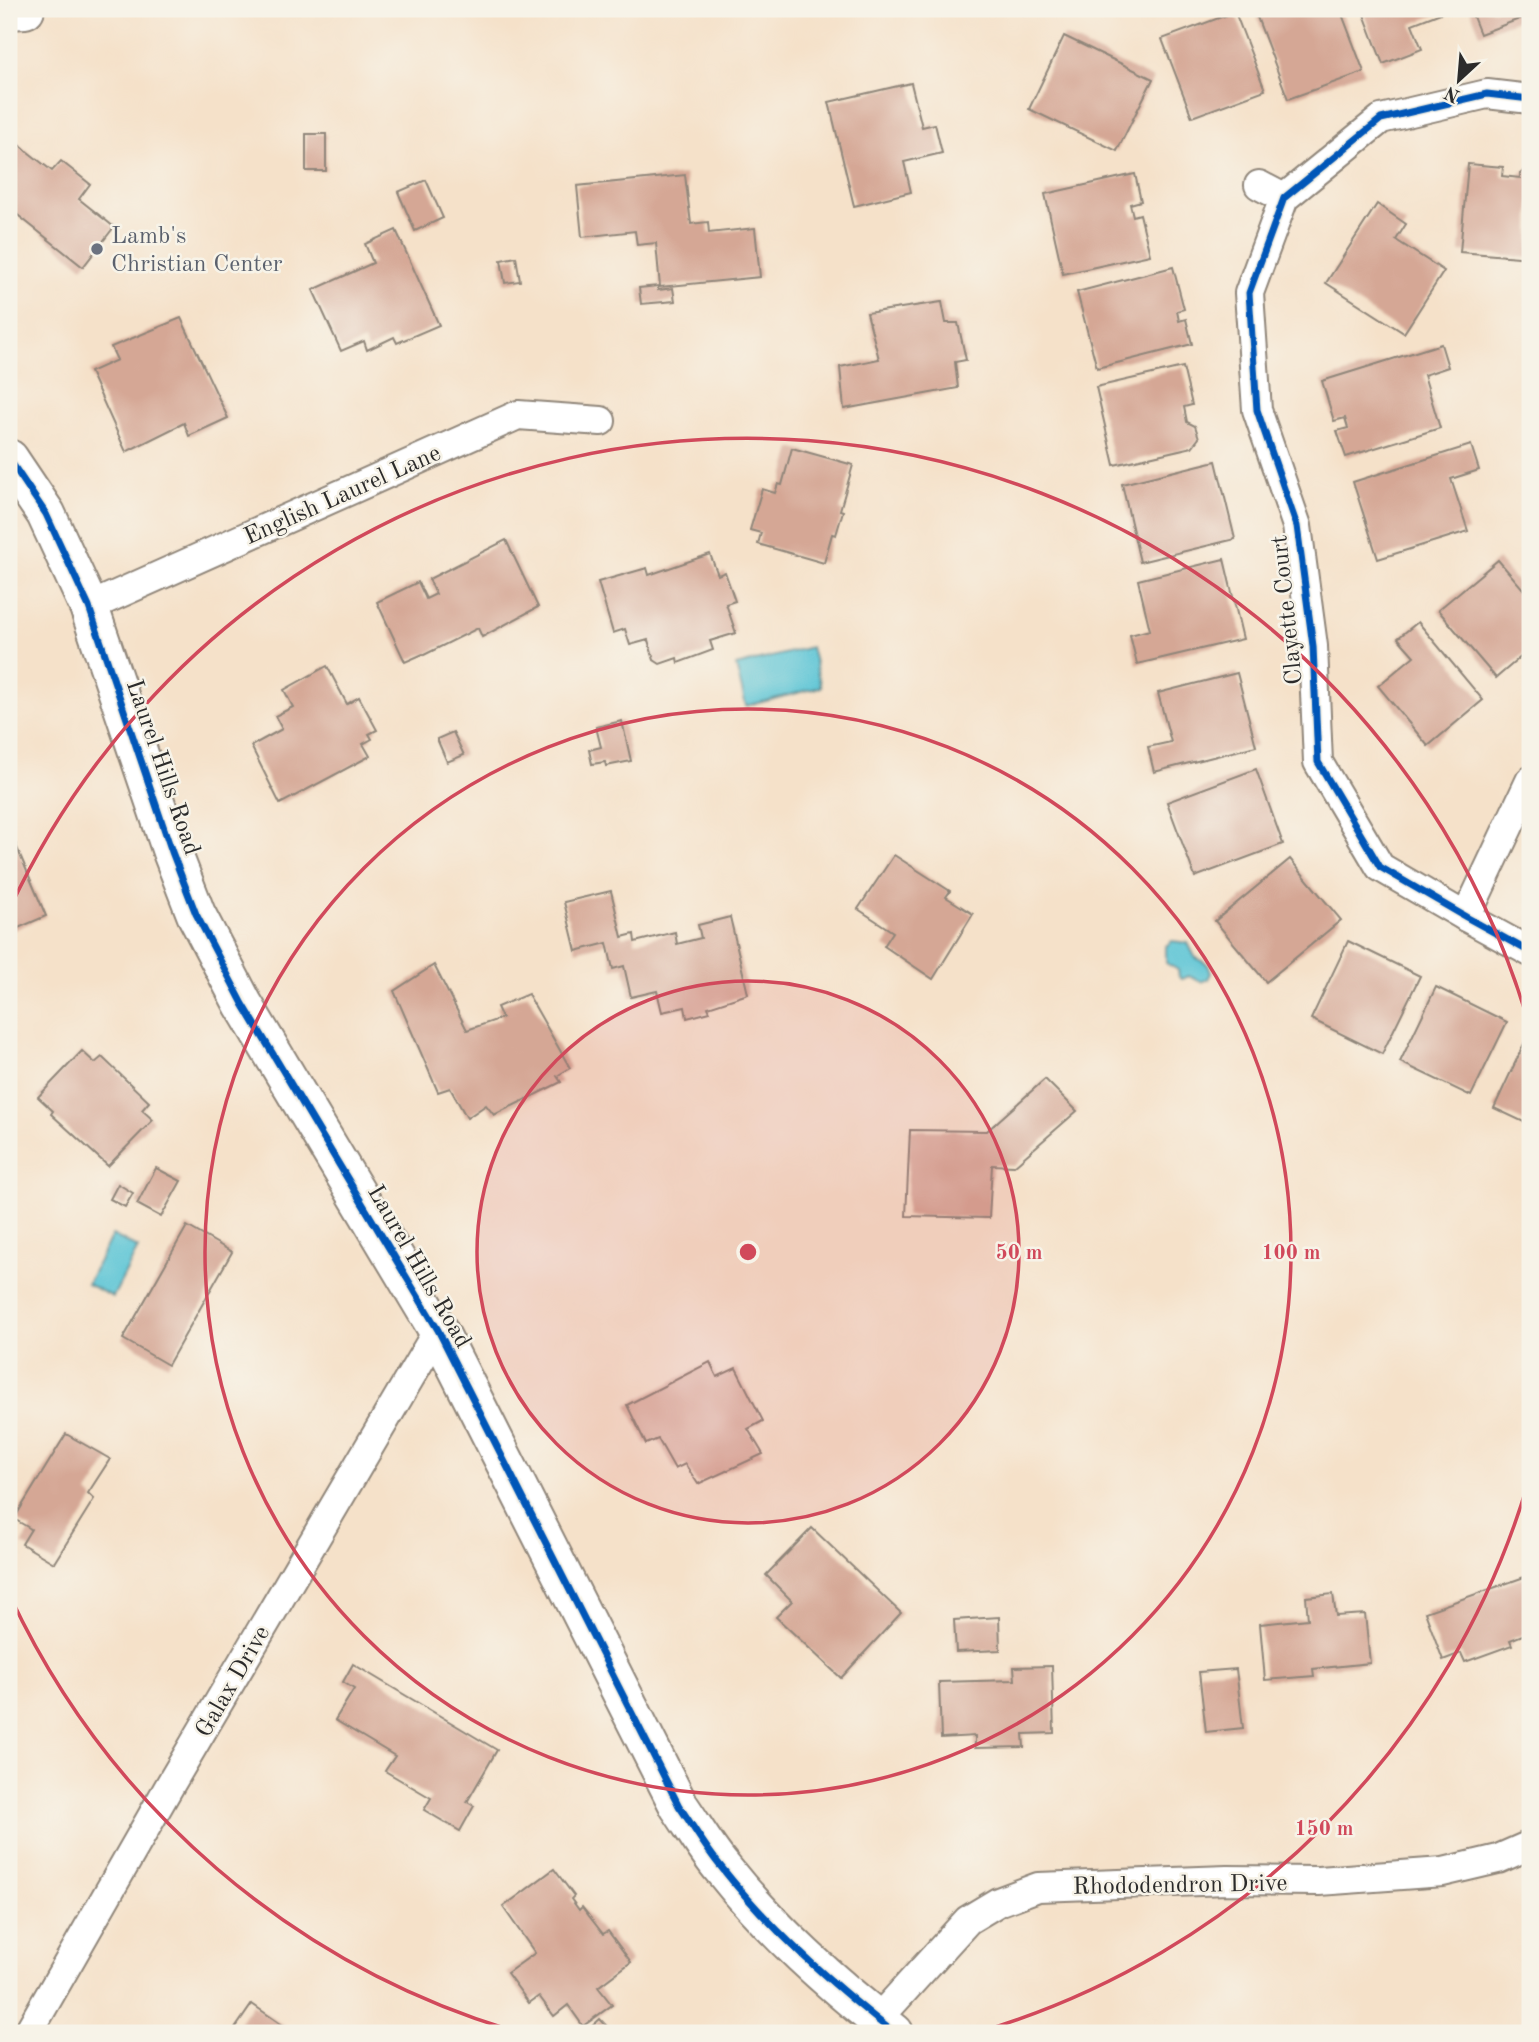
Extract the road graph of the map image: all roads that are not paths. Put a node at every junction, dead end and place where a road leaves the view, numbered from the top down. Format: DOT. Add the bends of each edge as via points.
graph roads {
  1 [pos="25,9"];
  2 [pos="9,10"];
  3 [pos="1530,99"];
  4 [pos="601,421"];
  5 [pos="9,459"];
  6 [pos="89,607"];
  7 [pos="1530,780"];
  8 [pos="1466,918"];
  9 [pos="1530,952"];
  10 [pos="438,1330"];
  11 [pos="1530,1844"];
  12 [pos="885,2027"];
  13 [pos="28,2033"];
  1 -- 2 [label="street"];
  3 -- 8 [label="street, Clayette Court" via="1487,94 1381,119 1272,192 1250,293 1257,410 1297,526 1313,646 1318,762 1380,867"];
  4 -- 6 [label="street, English Laurel Lane" via="518,415"];
  5 -- 6 [label="street, Laurel Hills Road" via="46,514"];
  6 -- 10 [label="street, Laurel Hills Road" via="196,914 243,1004"];
  7 -- 8 [label="street"];
  8 -- 9 [label="street, Clayette Court"];
  10 -- 12 [label="street, Laurel Hills Road" via="679,1805 755,1908 792,1947"];
  10 -- 13 [label="street, Galax Drive"];
  11 -- 12 [label="street, Rhododendron Drive" via="1497,1859 1443,1872 1318,1881 1038,1887 968,1920"];
}
